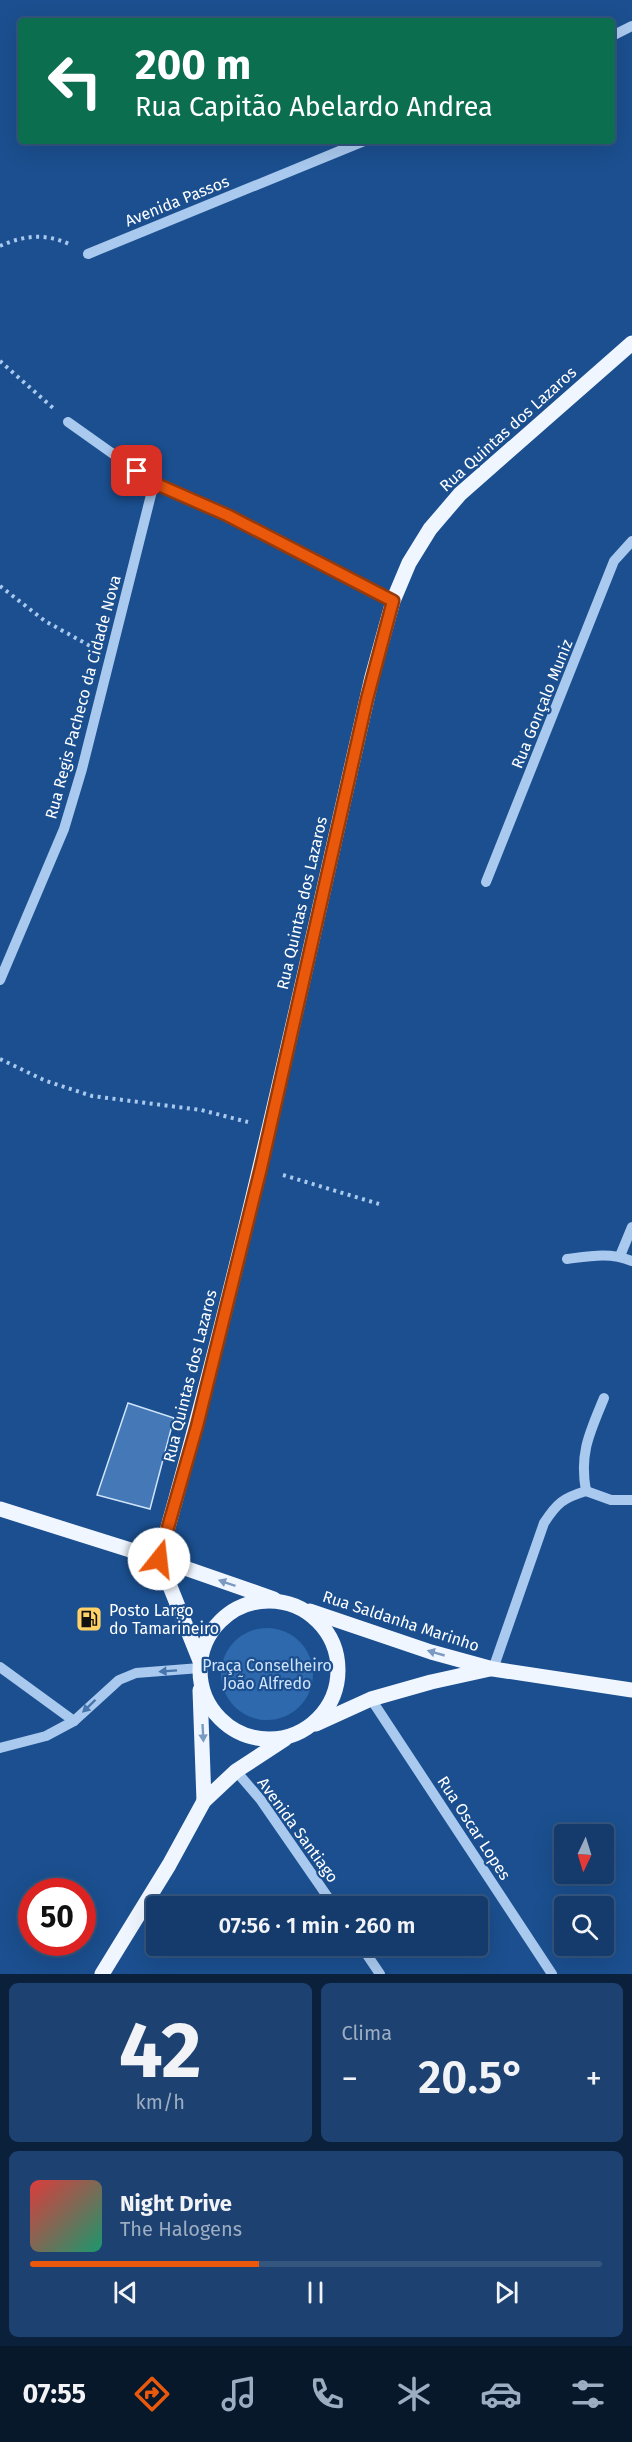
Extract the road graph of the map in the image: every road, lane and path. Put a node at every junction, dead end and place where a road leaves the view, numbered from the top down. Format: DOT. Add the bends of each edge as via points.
graph roads {
  1 [pos="632,26"];
  2 [pos="615,34"];
  3 [pos="357,144"];
  4 [pos="0,246"];
  5 [pos="88,254"];
  6 [pos="632,343"];
  7 [pos="0,361"];
  8 [pos="68,422"];
  9 [pos="154,483"];
  10 [pos="632,541"];
  11 [pos="0,586"];
  12 [pos="393,601"];
  13 [pos="110,657"];
  14 [pos="486,882"];
  15 [pos="0,980"];
  16 [pos="0,1059"];
  17 [pos="270,1128"];
  18 [pos="285,1175"];
  19 [pos="380,1204"];
  20 [pos="632,1227"];
  21 [pos="620,1256"];
  22 [pos="567,1259"];
  23 [pos="632,1261"];
  24 [pos="604,1398"];
  25 [pos="586,1491"];
  26 [pos="632,1500"];
  27 [pos="0,1509"];
  28 [pos="159,1559"];
  29 [pos="283,1602"];
  30 [pos="299,1607"];
  31 [pos="0,1667"];
  32 [pos="200,1668"];
  33 [pos="493,1669"];
  34 [pos="632,1690"];
  35 [pos="371,1699"];
  36 [pos="74,1721"];
  37 [pos="298,1732"];
  38 [pos="0,1748"];
  39 [pos="236,1771"];
  40 [pos="204,1801"];
  41 [pos="327,1896"];
  42 [pos="368,1956"];
  43 [pos="102,1974"];
  44 [pos="380,1974"];
  45 [pos="552,1974"];
  1 -- 2 [label="street"];
  3 -- 5 [label="street, Avenida Passos"];
  4 -- 5 [label="path" via="36,236 56,238"];
  6 -- 12 [label="main road, Rua Quintas dos Lazaros" via="460,494 419,546"];
  7 -- 8 [label="path"];
  8 -- 9 [label="street"];
  9 -- 12 [label="street" via="227,515"];
  9 -- 13 [label="street, Rua Regis Pacheco da Cidade Nova"];
  10 -- 14 [label="street, Rua Gonçalo Muniz" via="614,561"];
  11 -- 13 [label="path" via="45,621"];
  12 -- 17 [label="main road, Rua Quintas dos Lazaros" via="369,689"];
  13 -- 15 [label="street, Rua Regis Pacheco da Cidade Nova" via="63,829"];
  16 -- 17 [label="path" via="46,1081 92,1096 201,1110"];
  17 -- 28 [label="main road, Rua Quintas dos Lazaros" via="197,1426"];
  18 -- 19 [label="path"];
  20 -- 21 [label="street"];
  21 -- 22 [label="street" via="599,1254"];
  21 -- 23 [label="street"];
  24 -- 25 [label="street" via="587,1438 583,1473"];
  25 -- 26 [label="street" via="611,1500"];
  25 -- 33 [label="street" via="568,1496 555,1506 544,1523"];
  27 -- 28 [label="main road"];
  29 -- 28 [label="main road, one-way"];
  28 -- 32 [label="main road"];
  29 -- 30 [label="main road"];
  29 -- 32 [label="main road" via="264,1600 228,1613 209,1635"];
  33 -- 30 [label="main road, Rua Saldanha Marinho, one-way"];
  30 -- 37 [label="main road" via="330,1636 337,1656 338,1677 333,1698 322,1715"];
  31 -- 36 [label="street"];
  32 -- 36 [label="street, one-way" via="136,1673 119,1680"];
  32 -- 37 [label="main road" via="205,1696 230,1727 270,1739"];
  32 -- 40 [label="main road, one-way"];
  33 -- 34 [label="main road, Rua Saldanha Marinho"];
  33 -- 35 [label="main road, Rua Saldanha Marinho"];
  35 -- 37 [label="main road, Rua Saldanha Marinho"];
  35 -- 45 [label="street, Rua Oscar Lopes"];
  36 -- 38 [label="street" via="46,1736"];
  37 -- 39 [label="main road"];
  39 -- 40 [label="main road"];
  39 -- 41 [label="street, Avenida Santiago"];
  40 -- 43 [label="main road"];
  42 -- 44 [label="street"];
}
